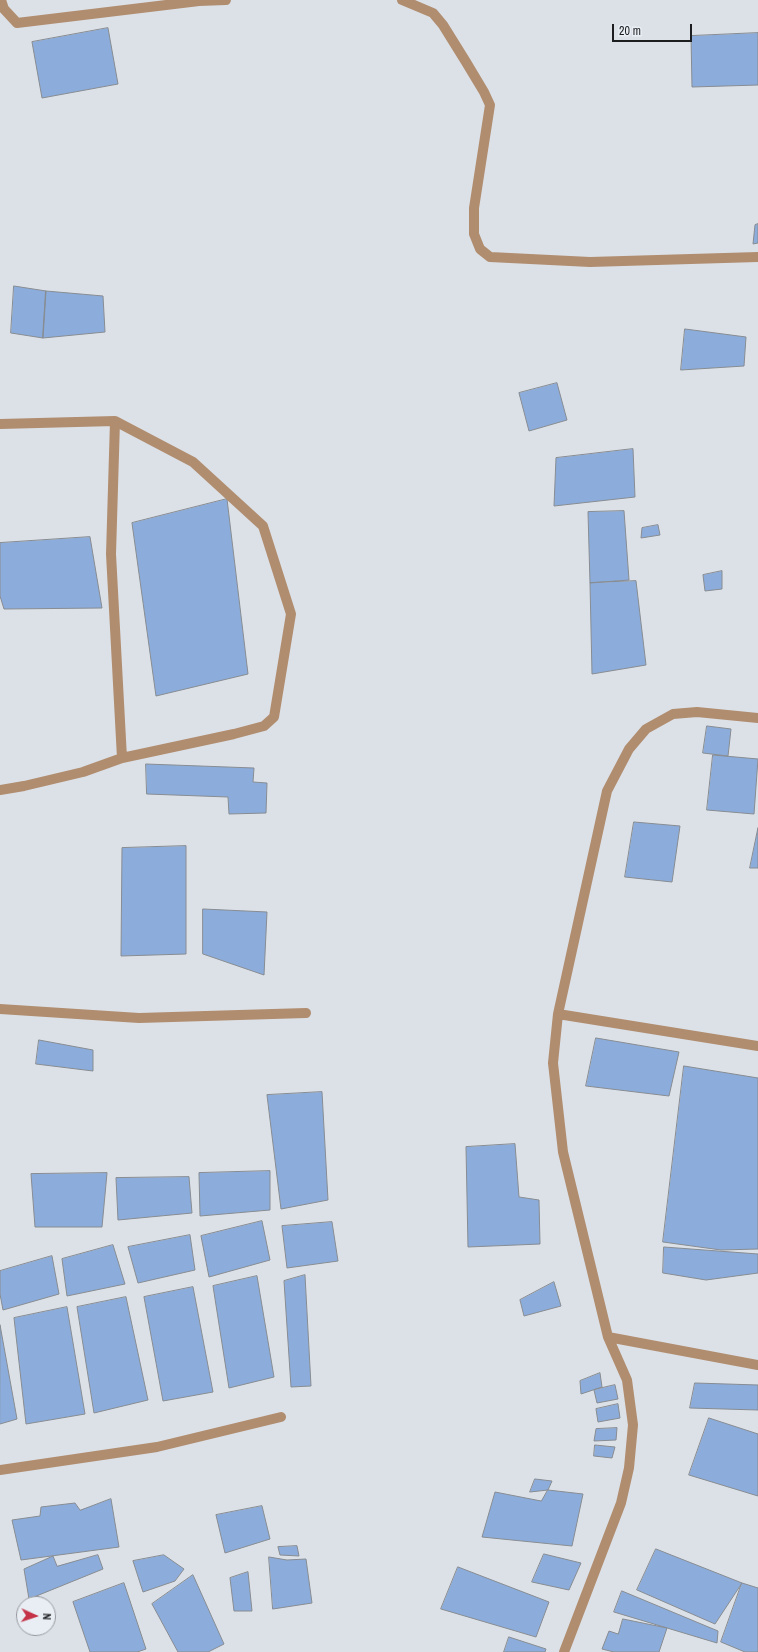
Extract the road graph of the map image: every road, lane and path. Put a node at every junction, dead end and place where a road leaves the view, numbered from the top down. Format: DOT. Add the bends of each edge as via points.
graph roads {
  1 [pos="1,0"];
  2 [pos="226,0"];
  3 [pos="402,0"];
  4 [pos="758,258"];
  5 [pos="115,421"];
  6 [pos="0,424"];
  7 [pos="758,718"];
  8 [pos="122,758"];
  9 [pos="0,790"];
  10 [pos="0,1009"];
  11 [pos="306,1013"];
  12 [pos="558,1014"];
  13 [pos="758,1046"];
  14 [pos="608,1337"];
  15 [pos="758,1365"];
  16 [pos="281,1417"];
  17 [pos="0,1470"];
  18 [pos="564,1652"];
  1 -- 2 [label="street" via="4,9 18,23"];
  3 -- 4 [label="street" via="433,13 466,62 490,105 474,208 474,234 480,249 490,257 590,262"];
  5 -- 6 [label="street"];
  5 -- 8 [label="street" via="111,554"];
  5 -- 8 [label="street" via="193,462 263,526 291,614 274,717 270,722 234,734"];
  7 -- 12 [label="street" via="696,712 673,714 646,729 629,749 608,791"];
  8 -- 9 [label="street" via="83,772"];
  10 -- 11 [label="street" via="139,1018"];
  12 -- 13 [label="street"];
  12 -- 14 [label="street" via="553,1063 563,1152"];
  14 -- 15 [label="street"];
  14 -- 18 [label="street" via="627,1380 633,1425 629,1468 621,1503"];
  16 -- 17 [label="street" via="157,1447"];
}
